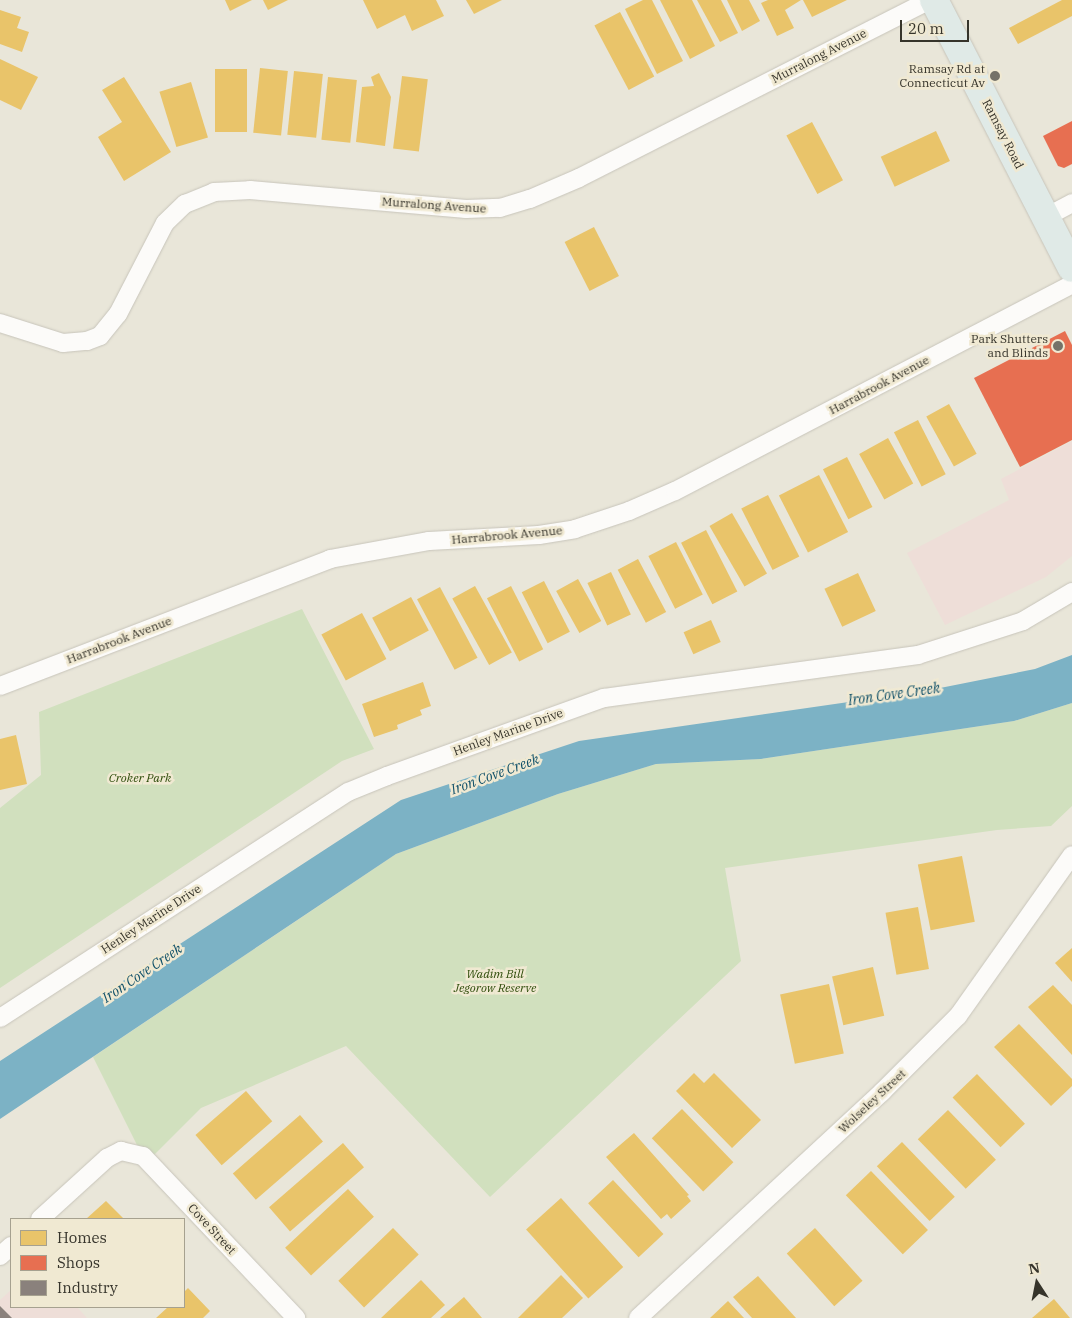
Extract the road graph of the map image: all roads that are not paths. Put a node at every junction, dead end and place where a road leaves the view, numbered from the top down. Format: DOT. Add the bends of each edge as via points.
graph roads {
  1 [pos="930,0"];
  2 [pos="934,0"];
  3 [pos="1072,203"];
  4 [pos="1046,217"];
  5 [pos="1072,268"];
  6 [pos="1072,284"];
  7 [pos="0,323"];
  8 [pos="1072,592"];
  9 [pos="0,686"];
  10 [pos="1072,855"];
  11 [pos="0,1018"];
  12 [pos="41,1218"];
  13 [pos="10,1247"];
  14 [pos="0,1256"];
  15 [pos="296,1318"];
  16 [pos="638,1318"];
  1 -- 7 [label="street, Murralong Avenue" via="578,178 530,199 500,208 466,209 250,190 214,192 185,204 165,223 118,314 100,336 63,343"];
  2 -- 4 [label="main road, Ramsay Road"];
  3 -- 4 [label="street"];
  4 -- 5 [label="main road, Ramsay Road"];
  6 -- 9 [label="street, Harrabrook Avenue" via="629,512 575,529 539,535 429,542 330,559"];
  8 -- 11 [label="street, Henley Marine Drive" via="1023,621 918,655 604,698 387,776 348,792"];
  10 -- 16 [label="street, Wolseley Street" via="958,1016 882,1092"];
  12 -- 15 [label="street, Cove Street" via="107,1158 121,1151 143,1156"];
  13 -- 14 [label="street"];
}
